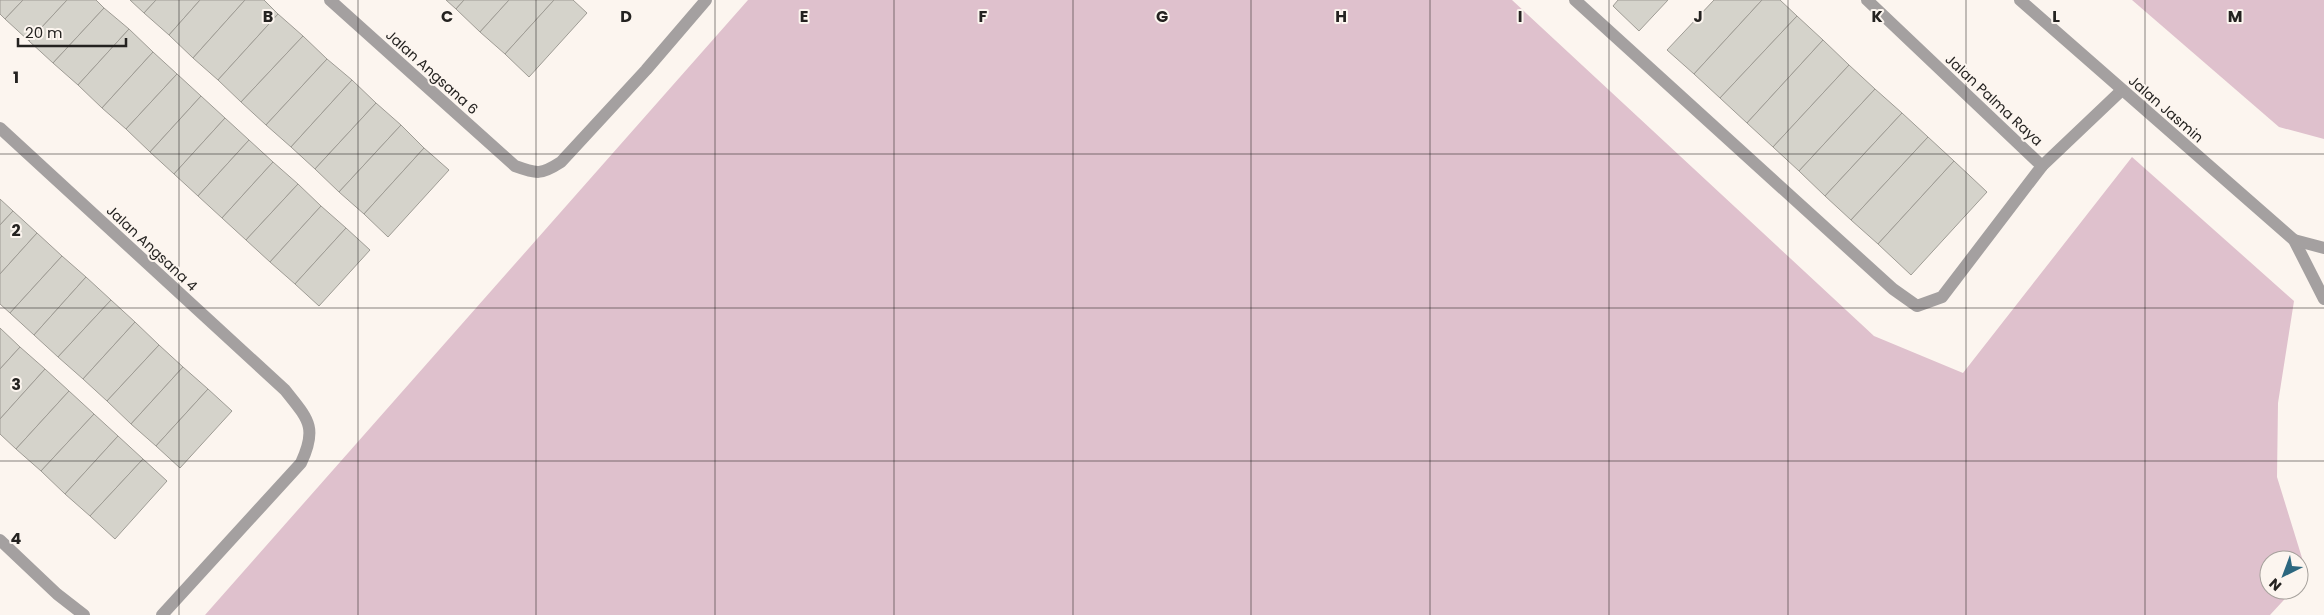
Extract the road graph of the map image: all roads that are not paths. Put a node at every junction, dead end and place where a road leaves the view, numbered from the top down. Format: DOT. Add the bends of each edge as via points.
graph roads {
  1 [pos="330,0"];
  2 [pos="706,0"];
  3 [pos="1575,0"];
  4 [pos="1867,0"];
  5 [pos="2020,0"];
  6 [pos="2122,90"];
  7 [pos="0,128"];
  8 [pos="2042,166"];
  9 [pos="2294,240"];
  10 [pos="2324,248"];
  11 [pos="2324,299"];
  12 [pos="0,540"];
  13 [pos="84,615"];
  14 [pos="162,615"];
  1 -- 2 [label="street, Jalan Angsana 6" via="515,166 535,173 547,171 561,162"];
  3 -- 8 [label="street" via="1893,289 1917,306 1942,297"];
  4 -- 8 [label="street, Jalan Palma Raya"];
  5 -- 6 [label="street, Jalan Jasmin"];
  6 -- 8 [label="street, Jalan Palma Raya"];
  6 -- 9 [label="street, Jalan Jasmin"];
  7 -- 14 [label="street, Jalan Angsana 4" via="285,390 310,427 310,445 301,463"];
  9 -- 10 [label="street, Jalan Jasmin"];
  9 -- 11 [label="street, Jalan Jasmin"];
  12 -- 13 [label="street"];
}
